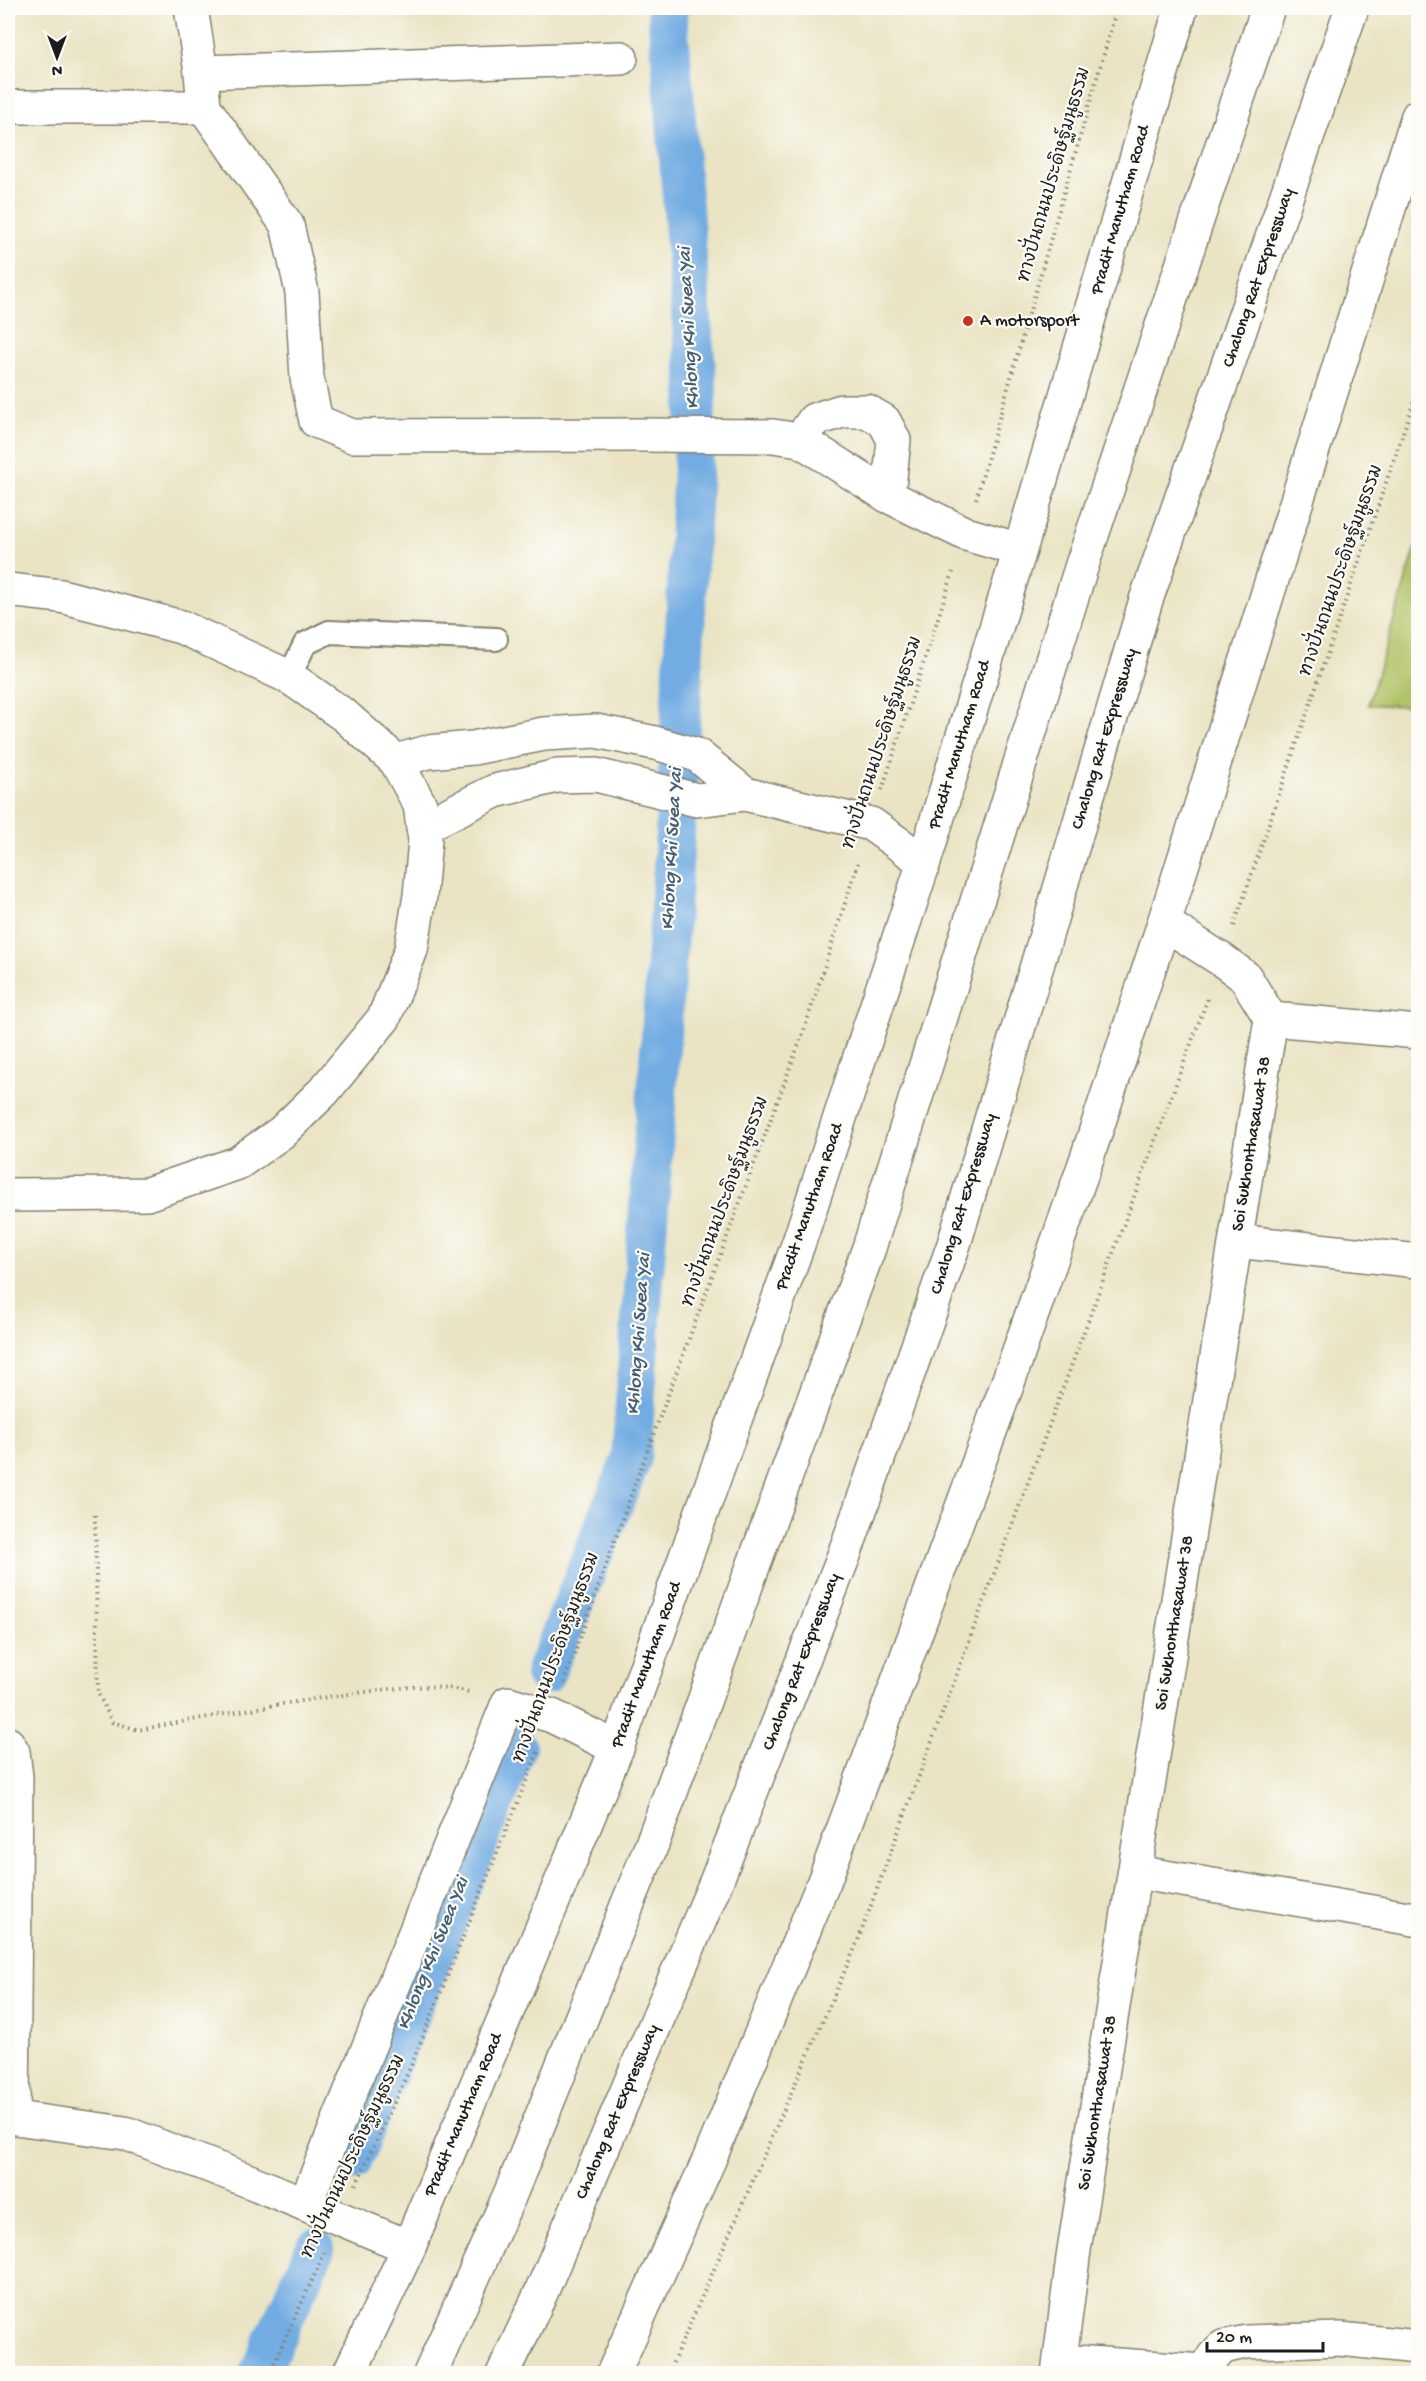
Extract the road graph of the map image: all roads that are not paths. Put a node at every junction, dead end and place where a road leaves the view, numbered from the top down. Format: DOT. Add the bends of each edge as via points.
graph roads {
  1 [pos="191,8"];
  2 [pos="1181,8"];
  3 [pos="1268,8"];
  4 [pos="1352,8"];
  5 [pos="621,58"];
  6 [pos="201,72"];
  7 [pos="8,107"];
  8 [pos="204,107"];
  9 [pos="1419,116"];
  10 [pos="800,440"];
  11 [pos="888,496"];
  12 [pos="1020,550"];
  13 [pos="8,590"];
  14 [pos="496,639"];
  15 [pos="289,677"];
  16 [pos="396,761"];
  17 [pos="745,794"];
  18 [pos="423,827"];
  19 [pos="924,862"];
  20 [pos="1164,923"];
  21 [pos="1271,1019"];
  22 [pos="1419,1032"];
  23 [pos="8,1196"];
  24 [pos="1236,1241"];
  25 [pos="1419,1261"];
  26 [pos="8,1744"];
  27 [pos="617,1748"];
  28 [pos="1135,1872"];
  29 [pos="1414,1919"];
  30 [pos="10,2117"];
  31 [pos="305,2204"];
  32 [pos="409,2247"];
  33 [pos="1419,2347"];
  34 [pos="1059,2367"];
  35 [pos="1204,2372"];
  36 [pos="349,2373"];
  37 [pos="430,2373"];
  38 [pos="503,2373"];
  39 [pos="613,2373"];
  1 -- 6 [label="main road"];
  2 -- 12 [label="main road, Pradit Manutham Road"];
  3 -- 37 [label="main road" via="1080,572 868,1248 652,1844 511,2192"];
  4 -- 38 [label="main road, Chalong Rat Expressway" via="1146,600 954,1244 843,1558 711,1893 541,2293"];
  5 -- 6 [label="main road"];
  6 -- 8 [label="main road"];
  7 -- 8 [label="main road"];
  8 -- 10 [label="main road" via="286,225 302,292 307,378 316,422 352,436 773,436"];
  9 -- 20 [label="main road"];
  10 -- 11 [label="main road"];
  10 -- 11 [label="main road" via="814,420 842,411 867,411 884,421 894,440"];
  11 -- 12 [label="main road" via="966,534"];
  12 -- 19 [label="main road, Pradit Manutham Road"];
  13 -- 15 [label="main road" via="61,596 181,627"];
  14 -- 15 [label="lane" via="329,632 305,644"];
  15 -- 16 [label="main road" via="345,716"];
  16 -- 17 [label="main road" via="428,752 544,734 596,731 697,755"];
  16 -- 18 [label="main road" via="420,806"];
  17 -- 18 [label="main road" via="697,800 596,775 556,776 495,791"];
  17 -- 19 [label="main road" via="871,824"];
  18 -- 23 [label="main road" via="420,896 411,950 384,1018 324,1091 282,1132 238,1163 147,1194"];
  19 -- 27 [label="main road, Pradit Manutham Road" via="800,1239"];
  20 -- 21 [label="main road" via="1245,977"];
  20 -- 39 [label="main road" via="1068,1213 825,1879 709,2160"];
  21 -- 22 [label="main road"];
  21 -- 24 [label="main road, Soi Sukhonthasawat 38"];
  24 -- 25 [label="main road"];
  24 -- 28 [label="main road, Soi Sukhonthasawat 38"];
  26 -- 30 [label="main road" via="16,1777"];
  27 -- 31 [label="main road" via="552,1716 508,1703"];
  27 -- 32 [label="main road, Pradit Manutham Road"];
  28 -- 29 [label="main road"];
  28 -- 34 [label="main road, Soi Sukhonthasawat 38"];
  30 -- 31 [label="main road" via="125,2133"];
  31 -- 32 [label="main road"];
  32 -- 36 [label="main road, Pradit Manutham Road"];
  33 -- 35 [label="main road" via="1340,2339 1246,2342 1223,2347"];
  34 -- 35 [label="main road"];
}
